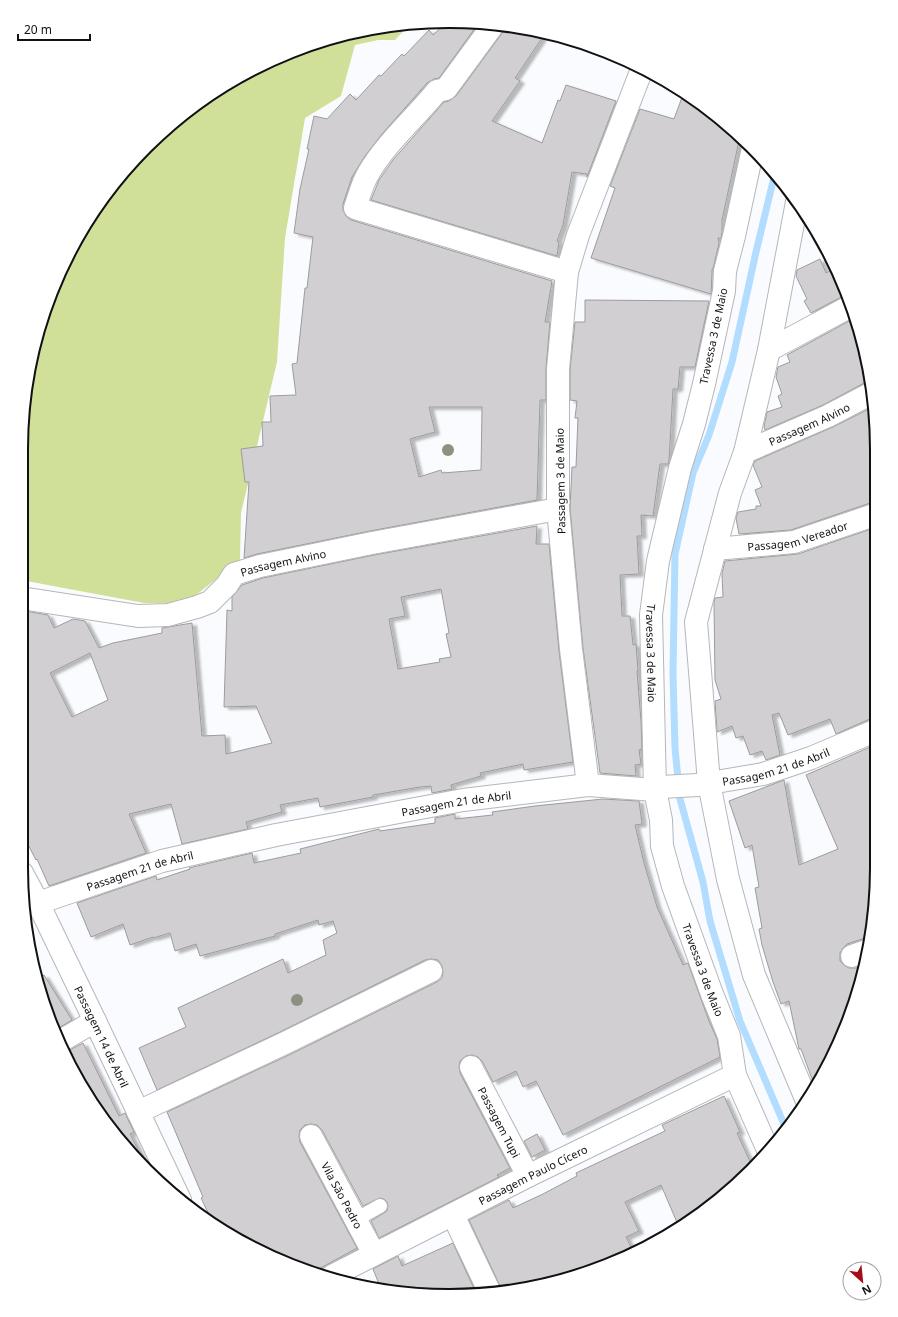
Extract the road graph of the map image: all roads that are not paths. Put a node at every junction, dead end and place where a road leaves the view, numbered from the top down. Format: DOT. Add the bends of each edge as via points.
graph roads {
  1 [pos="489,30"];
  2 [pos="640,74"];
  3 [pos="751,156"];
  4 [pos="795,210"];
  5 [pos="568,272"];
  6 [pos="846,309"];
  7 [pos="769,350"];
  8 [pos="866,397"];
  9 [pos="745,452"];
  10 [pos="558,509"];
  11 [pos="870,516"];
  12 [pos="715,549"];
  13 [pos="28,599"];
  14 [pos="870,733"];
  15 [pos="704,784"];
  16 [pos="588,785"];
  17 [pos="658,788"];
  18 [pos="29,885"];
  19 [pos="38,903"];
  20 [pos="431,971"];
  21 [pos="95,1021"];
  22 [pos="64,1039"];
  23 [pos="471,1067"];
  24 [pos="735,1075"];
  25 [pos="804,1094"];
  26 [pos="138,1112"];
  27 [pos="311,1136"];
  28 [pos="766,1146"];
  29 [pos="528,1176"];
  30 [pos="174,1187"];
  31 [pos="380,1206"];
  32 [pos="453,1215"];
  33 [pos="355,1220"];
  34 [pos="374,1254"];
  35 [pos="336,1274"];
  36 [pos="487,1287"];
  1 -- 5 [label="street" via="446,89 437,91 375,163 354,208"];
  2 -- 5 [label="street, Passagem 3 de Maio" via="578,235"];
  3 -- 17 [label="street, Travessa 3 de Maio" via="725,271 724,291 704,384 680,468 658,561 651,615"];
  4 -- 7 [label="street"];
  5 -- 10 [label="street, Passagem 3 de Maio" via="558,369"];
  6 -- 7 [label="street"];
  7 -- 9 [label="street"];
  8 -- 9 [label="street, Passagem Alvino"];
  9 -- 12 [label="street" via="730,493"];
  10 -- 13 [label="street, Passagem Alvino" via="260,566 234,574 210,602 168,615 138,616"];
  10 -- 16 [label="street, Passagem 3 de Maio" via="571,649"];
  11 -- 12 [label="street, Passagem Vereador" via="794,542"];
  12 -- 15 [label="street" via="696,622"];
  14 -- 15 [label="street, Passagem 21 de Abril" via="811,758 763,774"];
  15 -- 17 [label="street, Passagem 21 de Abril"];
  15 -- 25 [label="street" via="754,976"];
  16 -- 17 [label="street, Passagem 21 de Abril"];
  16 -- 19 [label="street, Passagem 21 de Abril" via="463,800 276,835 162,860"];
  17 -- 24 [label="street, Travessa 3 de Maio" via="662,846 673,886 729,1036"];
  18 -- 19 [label="street, Passagem 14 de Abril"];
  19 -- 21 [label="street, Passagem 14 de Abril"];
  20 -- 26 [label="street" via="285,1044"];
  21 -- 22 [label="street"];
  21 -- 26 [label="street, Passagem 14 de Abril"];
  23 -- 29 [label="street, Passagem Tupi"];
  24 -- 28 [label="street, Travessa 3 de Maio"];
  24 -- 29 [label="street, Passagem Paulo Cícero"];
  26 -- 30 [label="street, Passagem 14 de Abril"];
  27 -- 33 [label="street, Vila São Pedro"];
  29 -- 32 [label="street, Passagem Paulo Cícero"];
  31 -- 33 [label="lane"];
  32 -- 34 [label="street, Passagem Paulo Cícero"];
  32 -- 36 [label="street"];
  33 -- 34 [label="street, Vila São Pedro"];
  34 -- 35 [label="street, Passagem Paulo Cícero"];
}
